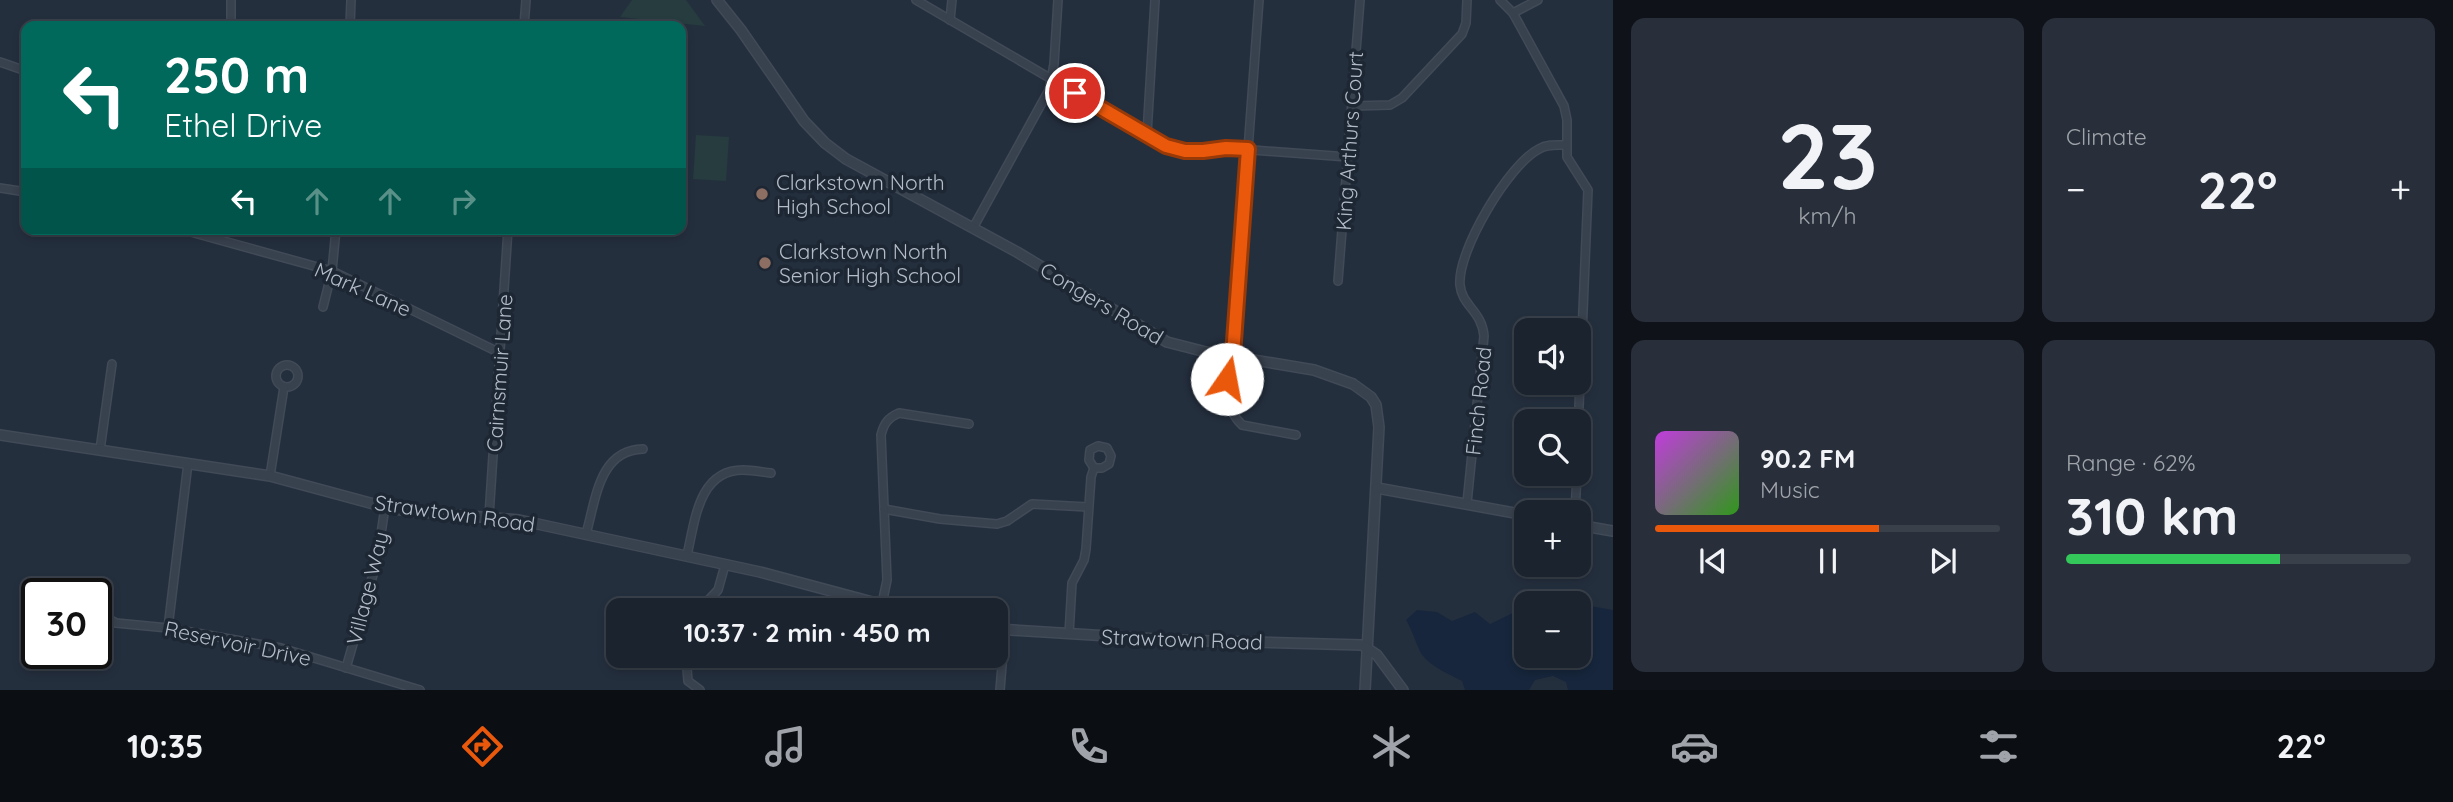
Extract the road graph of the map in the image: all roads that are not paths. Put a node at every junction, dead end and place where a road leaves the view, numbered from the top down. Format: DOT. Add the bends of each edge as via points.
graph roads {
  1 [pos="231,0"];
  2 [pos="351,0"];
  3 [pos="526,0"];
  4 [pos="717,0"];
  5 [pos="916,0"];
  6 [pos="952,0"];
  7 [pos="1058,0"];
  8 [pos="1155,0"];
  9 [pos="1259,0"];
  10 [pos="1360,0"];
  11 [pos="1467,0"];
  12 [pos="1500,0"];
  13 [pos="1538,0"];
  14 [pos="1513,13"];
  15 [pos="950,20"];
  16 [pos="231,21"];
  17 [pos="350,21"];
  18 [pos="524,21"];
  19 [pos="0,62"];
  20 [pos="21,69"];
  21 [pos="1051,79"];
  22 [pos="1353,106"];
  23 [pos="1147,134"];
  24 [pos="1565,145"];
  25 [pos="1248,149"];
  26 [pos="1348,157"];
  27 [pos="0,188"];
  28 [pos="21,191"];
  29 [pos="973,228"];
  30 [pos="209,235"];
  31 [pos="335,235"];
  32 [pos="508,235"];
  33 [pos="332,271"];
  34 [pos="1338,281"];
  35 [pos="323,307"];
  36 [pos="500,354"];
  37 [pos="1233,355"];
  38 [pos="113,364"];
  39 [pos="284,387"];
  40 [pos="1579,409"];
  41 [pos="969,424"];
  42 [pos="0,435"];
  43 [pos="1296,435"];
  44 [pos="643,449"];
  45 [pos="100,450"];
  46 [pos="188,463"];
  47 [pos="1094,468"];
  48 [pos="771,473"];
  49 [pos="270,476"];
  50 [pos="1377,488"];
  51 [pos="1467,503"];
  52 [pos="386,507"];
  53 [pos="1088,507"];
  54 [pos="884,509"];
  55 [pos="1514,512"];
  56 [pos="489,516"];
  57 [pos="1591,527"];
  58 [pos="1613,531"];
  59 [pos="586,534"];
  60 [pos="687,555"];
  61 [pos="725,565"];
  62 [pos="710,598"];
  63 [pos="858,598"];
  64 [pos="883,598"];
  65 [pos="112,621"];
  66 [pos="169,628"];
  67 [pos="1008,630"];
  68 [pos="1069,634"];
  69 [pos="1368,647"];
  70 [pos="346,668"];
  71 [pos="687,668"];
  72 [pos="1000,668"];
  73 [pos="420,690"];
  74 [pos="700,690"];
  75 [pos="1000,690"];
  76 [pos="1365,690"];
  77 [pos="1403,690"];
  1 -- 16 [label="street"];
  2 -- 17 [label="street"];
  3 -- 18 [label="street"];
  4 -- 29 [label="street, Congers Road" via="825,143"];
  5 -- 15 [label="street"];
  6 -- 15 [label="street"];
  7 -- 21 [label="street"];
  8 -- 23 [label="street"];
  9 -- 25 [label="street"];
  10 -- 22 [label="street, King Arthurs Court"];
  11 -- 22 [label="street" via="1462,34 1402,98 1390,105"];
  12 -- 14 [label="street"];
  13 -- 14 [label="street"];
  14 -- 24 [label="street" via="1564,106"];
  15 -- 21 [label="street"];
  19 -- 20 [label="street"];
  21 -- 23 [label="street"];
  21 -- 29 [label="street" via="1044,101"];
  22 -- 26 [label="street, King Arthurs Court"];
  23 -- 25 [label="street" via="1185,151"];
  24 -- 40 [label="street" via="1572,169 1588,190"];
  24 -- 51 [label="street, Finch Road" via="1539,148 1511,177 1477,227 1460,276 1464,298 1480,316 1484,336"];
  25 -- 26 [label="street"];
  25 -- 37 [label="street"];
  26 -- 34 [label="street, King Arthurs Court"];
  27 -- 28 [label="street"];
  29 -- 37 [label="street, Congers Road" via="1167,342"];
  30 -- 33 [label="street, Mark Lane"];
  31 -- 33 [label="street"];
  32 -- 36 [label="street, Cairnsmuir Lane"];
  33 -- 35 [label="street"];
  33 -- 36 [label="street, Mark Lane"];
  36 -- 56 [label="street, Cairnsmuir Lane"];
  37 -- 43 [label="street" via="1226,394 1235,418 1251,428"];
  37 -- 50 [label="street, Congers Road" via="1336,377 1364,390 1376,405 1379,426"];
  38 -- 45 [label="street"];
  39 -- 49 [label="street"];
  41 -- 54 [label="street" via="911,413 889,418 881,435"];
  42 -- 45 [label="street, Strawtown Road"];
  44 -- 59 [label="street" via="625,451 608,466"];
  45 -- 46 [label="street, Strawtown Road"];
  46 -- 49 [label="street, Strawtown Road"];
  46 -- 66 [label="street"];
  47 -- 53 [label="street"];
  48 -- 60 [label="street" via="727,472 708,486"];
  49 -- 52 [label="street, Strawtown Road"];
  50 -- 51 [label="street"];
  50 -- 69 [label="street, Congers Road"];
  51 -- 55 [label="street"];
  52 -- 56 [label="street, Strawtown Road"];
  52 -- 70 [label="street, Village Way" via="377,561"];
  53 -- 54 [label="street" via="1032,504 997,524"];
  53 -- 68 [label="street" via="1084,561 1072,583"];
  54 -- 64 [label="street" via="887,580"];
  56 -- 59 [label="street, Strawtown Road"];
  57 -- 58 [label="street"];
  59 -- 60 [label="street, Strawtown Road"];
  60 -- 61 [label="street, Strawtown Road"];
  61 -- 62 [label="street" via="718,590"];
  61 -- 63 [label="street, Strawtown Road"];
  65 -- 66 [label="street, Reservoir Drive"];
  66 -- 70 [label="street, Reservoir Drive" via="281,648"];
  67 -- 68 [label="street, Strawtown Road"];
  68 -- 69 [label="street, Strawtown Road"];
  69 -- 76 [label="street, Congers Road"];
  69 -- 77 [label="street"];
  70 -- 73 [label="street, Reservoir Drive"];
  71 -- 74 [label="street" via="688,681"];
  72 -- 75 [label="street"];
}
